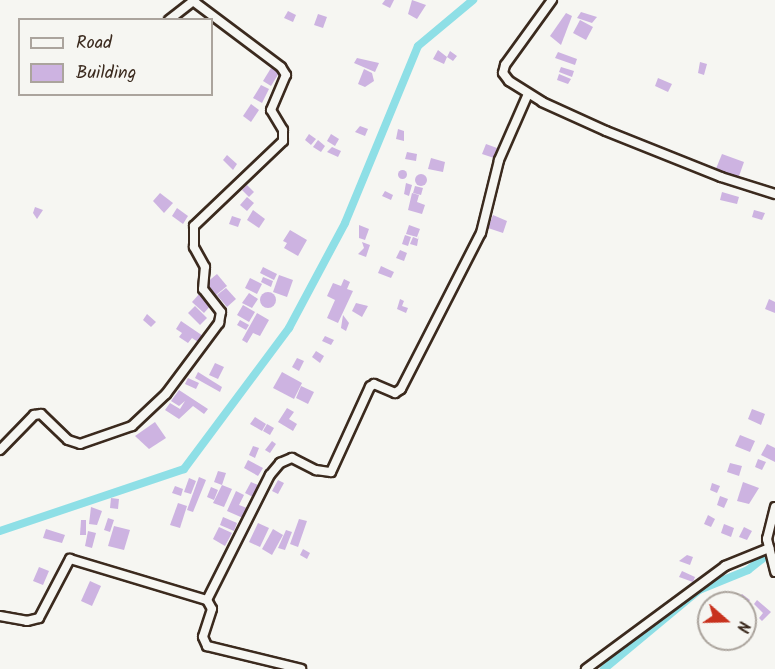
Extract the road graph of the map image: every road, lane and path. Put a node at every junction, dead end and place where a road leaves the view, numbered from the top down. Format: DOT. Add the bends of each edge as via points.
graph roads {
  1 [pos="552,0"];
  2 [pos="194,1"];
  3 [pos="172,18"];
  4 [pos="528,94"];
  5 [pos="775,194"];
  6 [pos="0,450"];
  7 [pos="775,507"];
  8 [pos="769,548"];
  9 [pos="775,572"];
  10 [pos="207,600"];
  11 [pos="0,616"];
  12 [pos="301,669"];
  13 [pos="586,669"];
  1 -- 4 [label="street" via="505,65 503,73"];
  2 -- 3 [label="street"];
  2 -- 6 [label="street" via="281,67 286,75 271,110 283,130 283,141 194,226 194,247 206,267 203,289 221,312 219,323 166,394 132,426 80,444 68,440 41,414 34,415"];
  4 -- 5 [label="street" via="650,150"];
  4 -- 10 [label="street" via="499,160 481,233 401,389 395,393 374,384 370,387 332,472 316,470 292,458 280,463 270,475"];
  7 -- 8 [label="street" via="767,530"];
  8 -- 9 [label="street"];
  8 -- 13 [label="street" via="725,566"];
  10 -- 11 [label="street" via="70,559 39,618 27,621"];
  10 -- 12 [label="street" via="212,609 203,637 207,646"];
}
